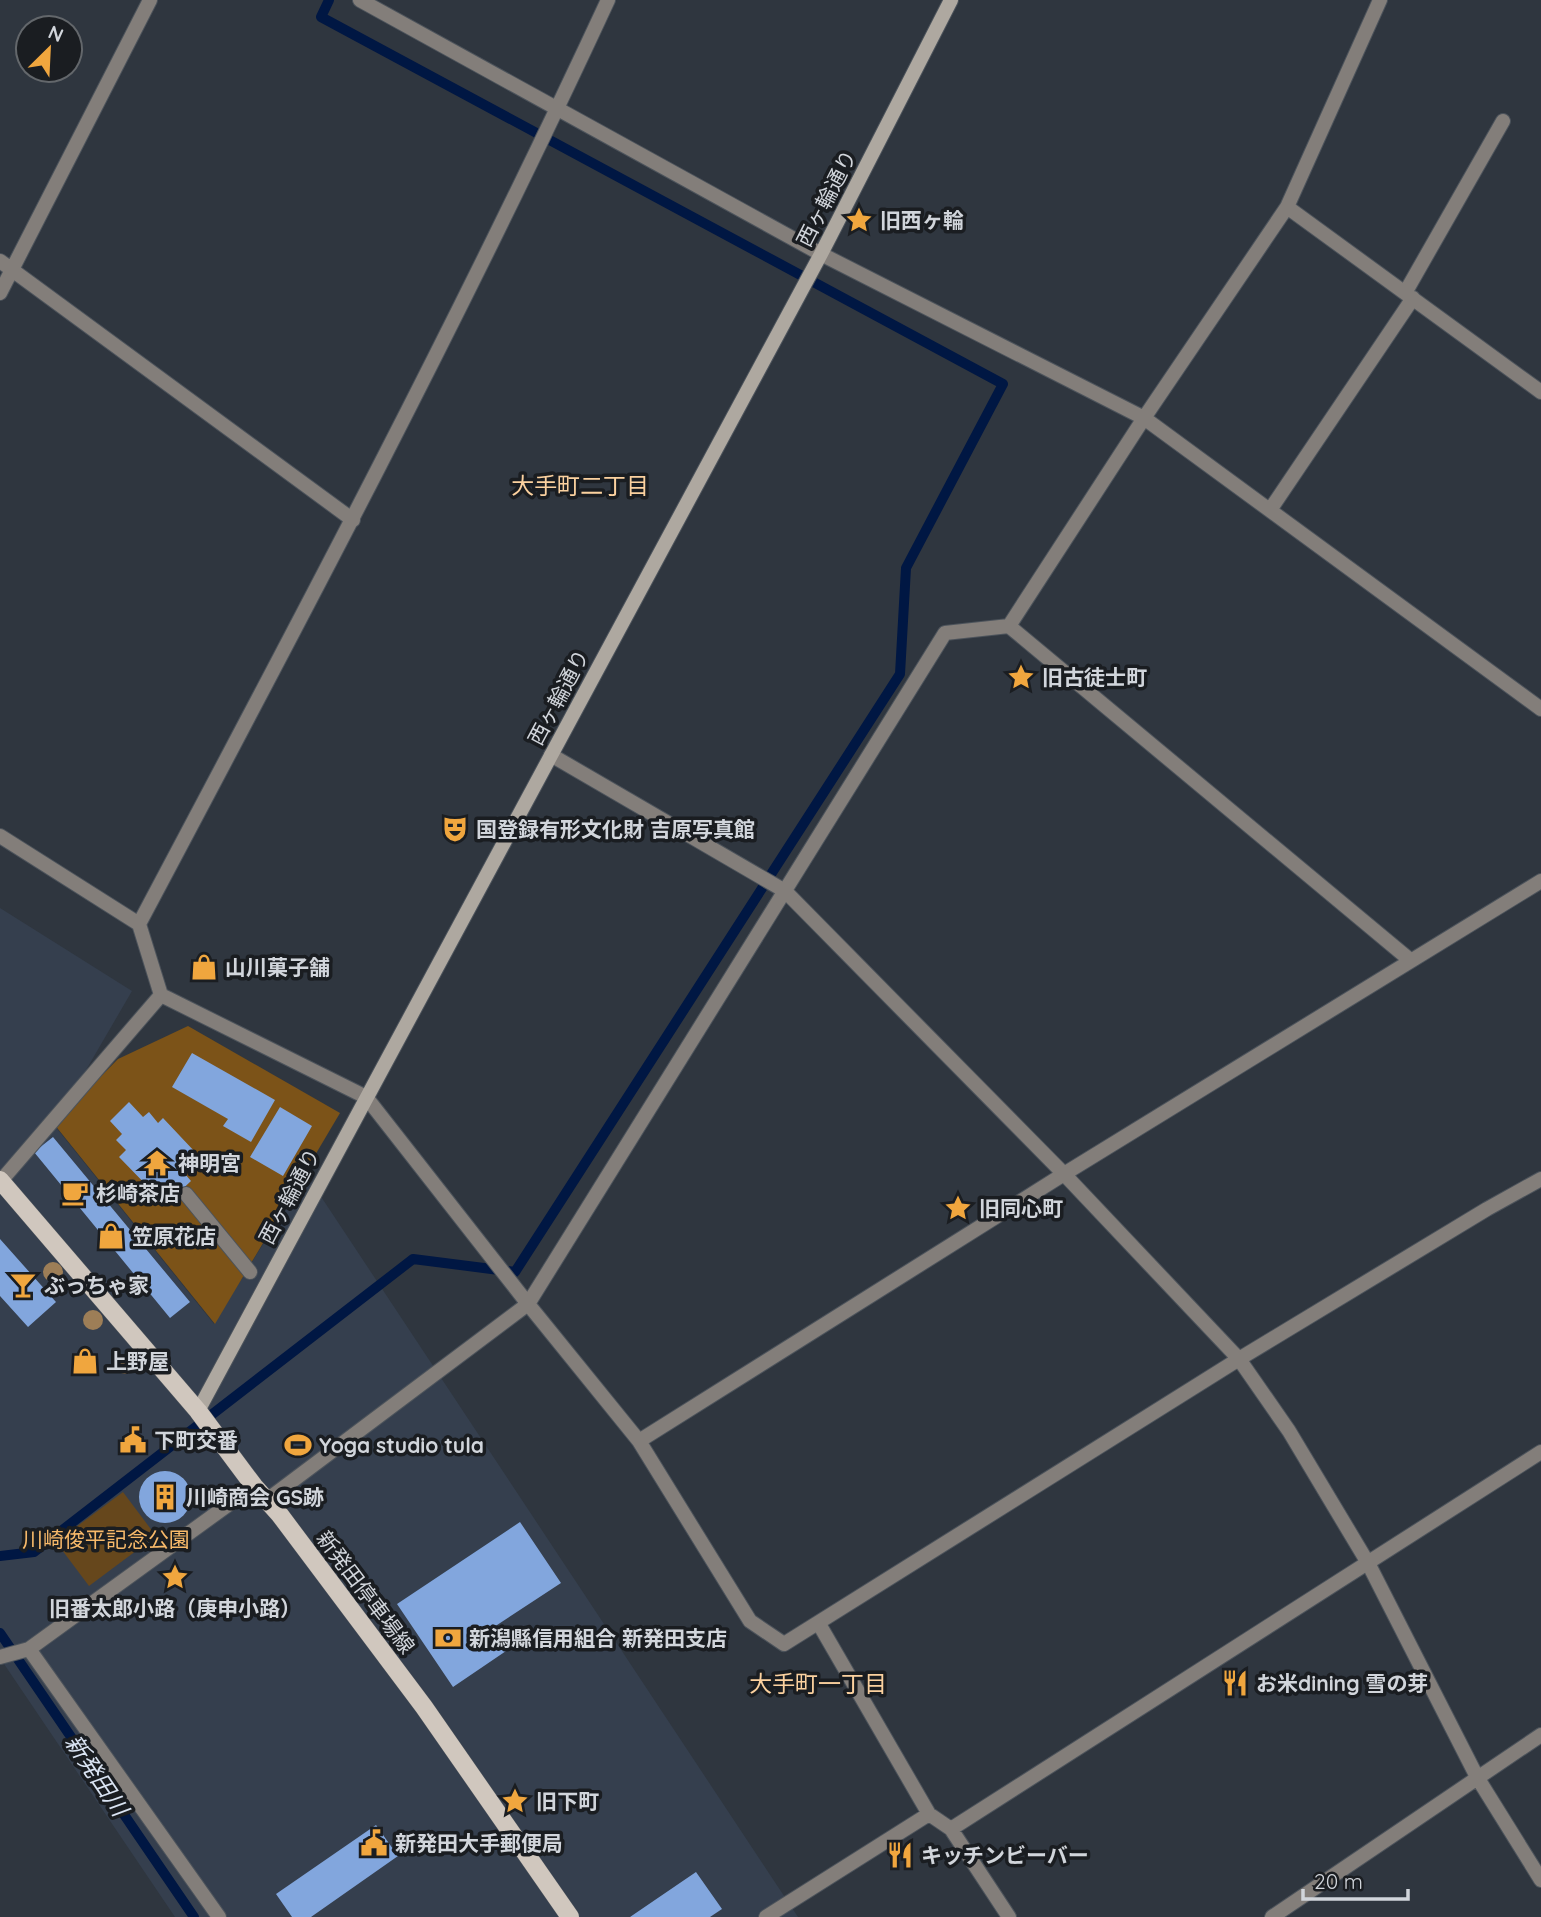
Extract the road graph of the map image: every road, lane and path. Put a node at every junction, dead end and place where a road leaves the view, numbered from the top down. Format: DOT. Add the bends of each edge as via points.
graph roads {
  1 [pos="150,0"];
  2 [pos="360,0"];
  3 [pos="608,0"];
  4 [pos="951,0"];
  5 [pos="1380,0"];
  6 [pos="557,110"];
  7 [pos="1503,121"];
  8 [pos="1287,207"];
  9 [pos="821,254"];
  10 [pos="6,265"];
  11 [pos="0,293"];
  12 [pos="1409,296"];
  13 [pos="1541,392"];
  14 [pos="1144,418"];
  15 [pos="1270,510"];
  16 [pos="353,520"];
  17 [pos="1009,626"];
  18 [pos="1541,709"];
  19 [pos="551,755"];
  20 [pos="0,836"];
  21 [pos="1541,881"];
  22 [pos="785,891"];
  23 [pos="139,924"];
  24 [pos="1410,960"];
  25 [pos="162,995"];
  26 [pos="366,1097"];
  27 [pos="1064,1174"];
  28 [pos="1541,1179"];
  29 [pos="0,1181"];
  30 [pos="186,1194"];
  31 [pos="250,1272"];
  32 [pos="528,1304"];
  33 [pos="1239,1359"];
  34 [pos="198,1411"];
  35 [pos="639,1441"];
  36 [pos="1541,1452"];
  37 [pos="254,1486"];
  38 [pos="267,1500"];
  39 [pos="1368,1563"];
  40 [pos="819,1624"];
  41 [pos="29,1649"];
  42 [pos="0,1657"];
  43 [pos="1541,1735"];
  44 [pos="1477,1777"];
  45 [pos="929,1814"];
  46 [pos="951,1829"];
  47 [pos="1541,1880"];
  48 [pos="219,1917"];
  49 [pos="570,1917"];
  50 [pos="766,1917"];
  51 [pos="1009,1917"];
  52 [pos="1272,1917"];
  1 -- 10 [label="street"];
  2 -- 6 [label="street"];
  3 -- 6 [label="street"];
  4 -- 9 [label="street, 西ヶ輪通り"];
  5 -- 8 [label="street"];
  6 -- 9 [label="street"];
  6 -- 16 [label="street"];
  7 -- 12 [label="street"];
  8 -- 12 [label="street"];
  8 -- 14 [label="street"];
  9 -- 14 [label="street"];
  9 -- 19 [label="street, 西ヶ輪通り"];
  10 -- 11 [label="street"];
  10 -- 16 [label="street"];
  12 -- 13 [label="street"];
  12 -- 15 [label="street"];
  14 -- 15 [label="street"];
  14 -- 17 [label="street"];
  15 -- 18 [label="street"];
  16 -- 23 [label="street"];
  17 -- 22 [label="street" via="945,633"];
  17 -- 24 [label="street"];
  19 -- 22 [label="street"];
  19 -- 26 [label="street, 西ヶ輪通り"];
  20 -- 23 [label="street"];
  21 -- 24 [label="street"];
  22 -- 27 [label="street"];
  22 -- 32 [label="street"];
  23 -- 25 [label="street"];
  24 -- 27 [label="street"];
  25 -- 26 [label="street"];
  25 -- 29 [label="street"];
  26 -- 32 [label="street"];
  26 -- 34 [label="street, 西ヶ輪通り"];
  27 -- 33 [label="street"];
  27 -- 35 [label="street"];
  28 -- 33 [label="street"];
  29 -- 34 [label="main road, 新発田停車場線"];
  30 -- 31 [label="street"];
  32 -- 35 [label="street"];
  32 -- 38 [label="street"];
  33 -- 39 [label="street" via="1289,1431"];
  33 -- 40 [label="street"];
  34 -- 37 [label="main road, 新発田停車場線"];
  35 -- 40 [label="street" via="750,1621 785,1644"];
  36 -- 39 [label="street"];
  37 -- 38 [label="main road, 新発田停車場線"];
  37 -- 41 [label="street"];
  38 -- 49 [label="main road, 新発田停車場線" via="424,1707"];
  39 -- 44 [label="street"];
  39 -- 46 [label="street"];
  40 -- 45 [label="street"];
  41 -- 42 [label="street"];
  41 -- 48 [label="street"];
  43 -- 44 [label="street"];
  44 -- 47 [label="street"];
  44 -- 52 [label="street"];
  45 -- 46 [label="street"];
  45 -- 50 [label="street"];
  46 -- 51 [label="street"];
}
